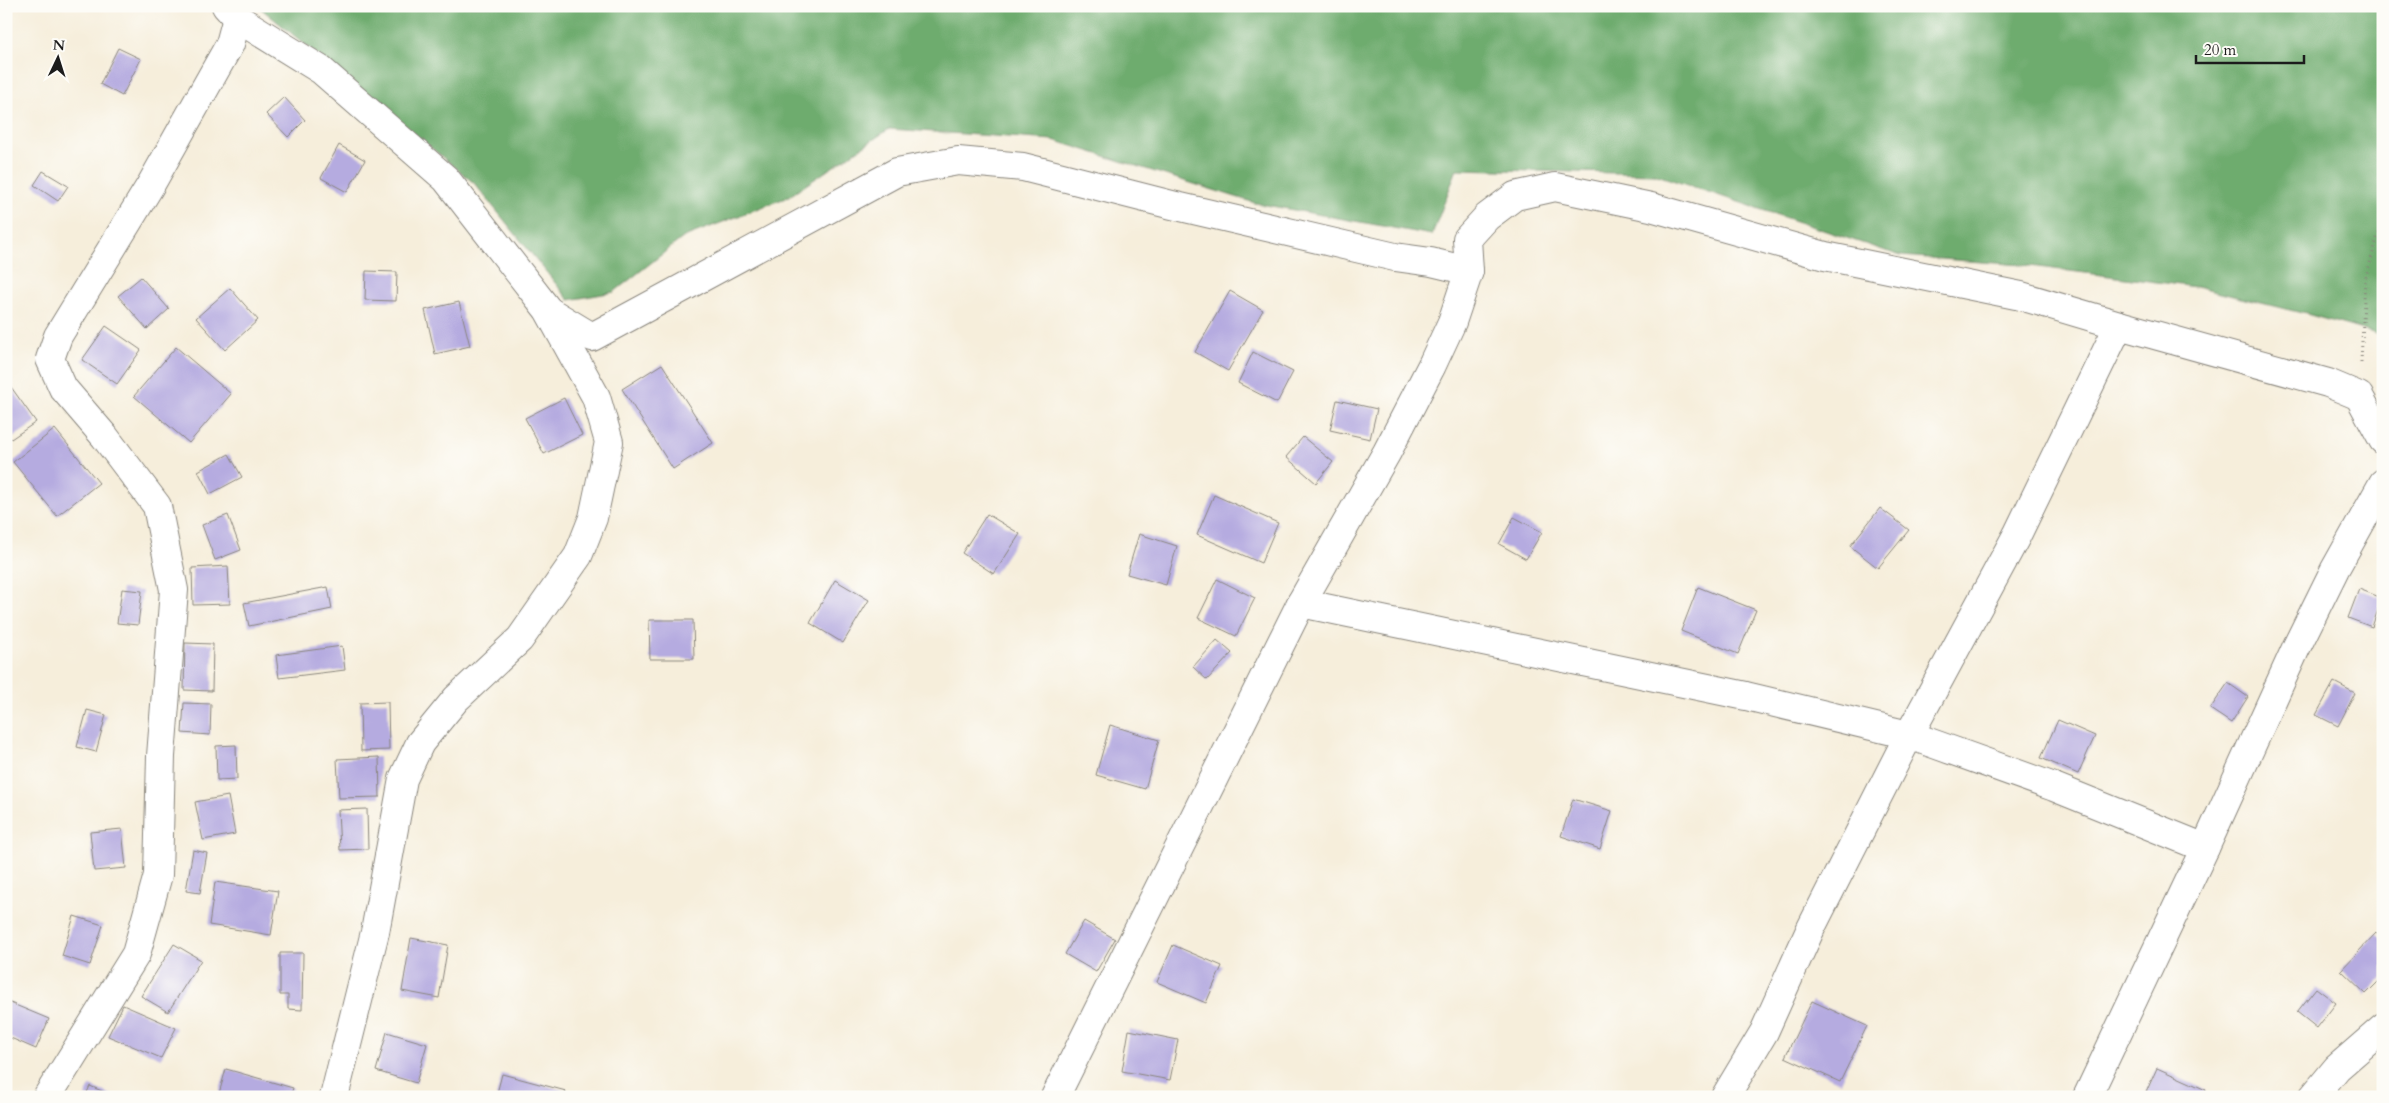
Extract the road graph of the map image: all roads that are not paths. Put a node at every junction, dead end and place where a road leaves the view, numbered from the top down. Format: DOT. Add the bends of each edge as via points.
graph roads {
  1 [pos="232,12"];
  2 [pos="1469,271"];
  3 [pos="548,310"];
  4 [pos="2119,325"];
  5 [pos="2383,440"];
  6 [pos="2383,482"];
  7 [pos="1301,603"];
  8 [pos="1909,735"];
  9 [pos="2205,848"];
  10 [pos="2383,1028"];
  11 [pos="47,1097"];
  12 [pos="334,1097"];
  13 [pos="1055,1097"];
  14 [pos="1725,1097"];
  15 [pos="2087,1097"];
  16 [pos="2313,1097"];
  1 -- 3 [label="street" via="321,70 446,179"];
  1 -- 11 [label="street" via="230,44 150,186 58,336 50,359 63,388 106,437 157,506 174,590 161,756 158,875 136,954"];
  2 -- 3 [label="street" via="1190,210 1023,168 958,160 897,172 592,337"];
  2 -- 4 [label="street" via="1467,239 1487,217 1515,196 1556,187 1651,207 1826,256 2021,296"];
  2 -- 7 [label="street" via="1452,322 1432,365 1387,452"];
  3 -- 12 [label="street" via="596,397 609,442 593,518 578,556 520,639 450,707 420,743 403,778 375,932"];
  4 -- 5 [label="street" via="2328,383 2359,396"];
  4 -- 8 [label="street" via="2017,535"];
  6 -- 9 [label="street" via="2296,648"];
  7 -- 8 [label="street" via="1746,696"];
  7 -- 13 [label="street"];
  8 -- 9 [label="street" via="2054,787"];
  8 -- 14 [label="street" via="1811,928 1764,1032"];
  9 -- 15 [label="street"];
  10 -- 16 [label="street" via="2337,1068"];
}
